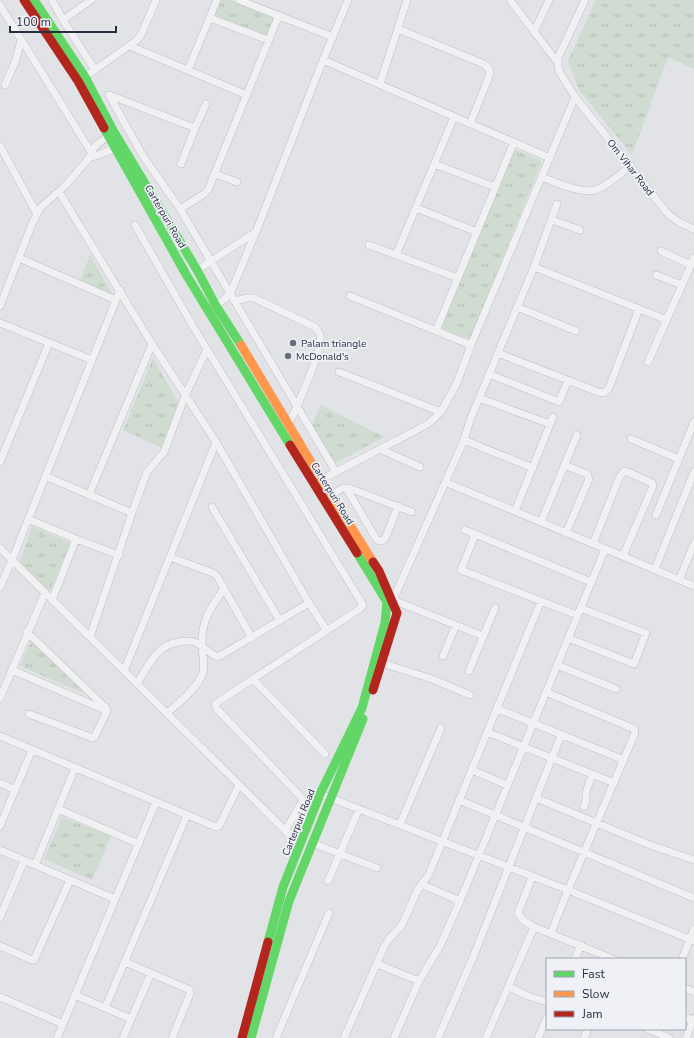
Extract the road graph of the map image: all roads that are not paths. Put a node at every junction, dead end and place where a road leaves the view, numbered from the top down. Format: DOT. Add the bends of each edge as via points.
graph roads {
  1 [pos="24,0"];
  2 [pos="34,0"];
  3 [pos="52,0"];
  4 [pos="90,0"];
  5 [pos="156,0"];
  6 [pos="217,0"];
  7 [pos="239,0"];
  8 [pos="348,0"];
  9 [pos="407,0"];
  10 [pos="510,0"];
  11 [pos="549,0"];
  12 [pos="585,0"];
  13 [pos="0,5"];
  14 [pos="278,15"];
  15 [pos="210,18"];
  16 [pos="63,20"];
  17 [pos="398,29"];
  18 [pos="534,32"];
  19 [pos="333,37"];
  20 [pos="21,40"];
  21 [pos="268,40"];
  22 [pos="130,46"];
  23 [pos="323,60"];
  24 [pos="558,63"];
  25 [pos="95,70"];
  26 [pos="188,70"];
  27 [pos="85,76"];
  28 [pos="380,84"];
  29 [pos="5,85"];
  30 [pos="109,95"];
  31 [pos="247,95"];
  32 [pos="575,97"];
  33 [pos="97,102"];
  34 [pos="206,104"];
  35 [pos="454,117"];
  36 [pos="470,124"];
  37 [pos="195,128"];
  38 [pos="111,134"];
  39 [pos="514,142"];
  40 [pos="0,146"];
  41 [pos="118,146"];
  42 [pos="90,155"];
  43 [pos="550,158"];
  44 [pos="181,164"];
  45 [pos="434,164"];
  46 [pos="631,166"];
  47 [pos="215,174"];
  48 [pos="542,177"];
  49 [pos="237,182"];
  50 [pos="495,187"];
  51 [pos="59,192"];
  52 [pos="558,204"];
  53 [pos="416,208"];
  54 [pos="180,209"];
  55 [pos="37,214"];
  56 [pos="552,220"];
  57 [pos="135,225"];
  58 [pos="694,229"];
  59 [pos="580,230"];
  60 [pos="256,232"];
  61 [pos="477,232"];
  62 [pos="369,245"];
  63 [pos="661,251"];
  64 [pos="396,255"];
  65 [pos="19,258"];
  66 [pos="211,261"];
  67 [pos="692,261"];
  68 [pos="534,267"];
  69 [pos="197,270"];
  70 [pos="656,275"];
  71 [pos="458,278"];
  72 [pos="682,285"];
  73 [pos="120,290"];
  74 [pos="230,294"];
  75 [pos="350,296"];
  76 [pos="116,300"];
  77 [pos="234,301"];
  78 [pos="0,306"];
  79 [pos="216,306"];
  80 [pos="517,307"];
  81 [pos="639,309"];
  82 [pos="668,320"];
  83 [pos="0,322"];
  84 [pos="436,331"];
  85 [pos="576,331"];
  86 [pos="49,343"];
  87 [pos="152,344"];
  88 [pos="471,345"];
  89 [pos="207,349"];
  90 [pos="498,353"];
  91 [pos="92,360"];
  92 [pos="648,362"];
  93 [pos="339,372"];
  94 [pos="489,374"];
  95 [pos="568,380"];
  96 [pos="185,396"];
  97 [pos="479,398"];
  98 [pos="297,406"];
  99 [pos="441,412"];
  100 [pos="553,417"];
  101 [pos="694,422"];
  102 [pos="289,424"];
  103 [pos="550,424"];
  104 [pos="577,435"];
  105 [pos="631,439"];
  106 [pos="464,440"];
  107 [pos="216,442"];
  108 [pos="380,449"];
  109 [pos="679,459"];
  110 [pos="0,462"];
  111 [pos="564,465"];
  112 [pos="420,466"];
  113 [pos="533,468"];
  114 [pos="336,472"];
  115 [pos="694,472"];
  116 [pos="46,476"];
  117 [pos="317,481"];
  118 [pos="445,482"];
  119 [pos="346,488"];
  120 [pos="89,495"];
  121 [pos="327,497"];
  122 [pos="212,506"];
  123 [pos="398,506"];
  124 [pos="515,511"];
  125 [pos="412,512"];
  126 [pos="132,513"];
  127 [pos="656,515"];
  128 [pos="28,519"];
  129 [pos="541,522"];
  130 [pos="465,530"];
  131 [pos="566,533"];
  132 [pos="475,535"];
  133 [pos="76,539"];
  134 [pos="593,544"];
  135 [pos="694,544"];
  136 [pos="0,548"];
  137 [pos="605,549"];
  138 [pos="119,555"];
  139 [pos="623,556"];
  140 [pos="170,557"];
  141 [pos="12,560"];
  142 [pos="655,569"];
  143 [pos="679,580"];
  144 [pos="591,582"];
  145 [pos="694,586"];
  146 [pos="0,587"];
  147 [pos="224,589"];
  148 [pos="45,593"];
  149 [pos="52,600"];
  150 [pos="391,601"];
  151 [pos="542,601"];
  152 [pos="309,603"];
  153 [pos="495,608"];
  154 [pos="580,608"];
  155 [pos="577,615"];
  156 [pos="280,621"];
  157 [pos="456,625"];
  158 [pos="327,631"];
  159 [pos="27,632"];
  160 [pos="483,636"];
  161 [pos="90,637"];
  162 [pos="252,638"];
  163 [pos="568,638"];
  164 [pos="202,646"];
  165 [pos="443,656"];
  166 [pos="377,664"];
  167 [pos="557,665"];
  168 [pos="12,670"];
  169 [pos="124,671"];
  170 [pos="469,671"];
  171 [pos="253,679"];
  172 [pos="137,684"];
  173 [pos="616,689"];
  174 [pos="546,692"];
  175 [pos="470,695"];
  176 [pos="0,698"];
  177 [pos="498,709"];
  178 [pos="107,711"];
  179 [pos="167,713"];
  180 [pos="30,714"];
  181 [pos="533,723"];
  182 [pos="441,728"];
  183 [pos="487,732"];
  184 [pos="561,735"];
  185 [pos="0,736"];
  186 [pos="523,747"];
  187 [pos="32,750"];
  188 [pos="324,754"];
  189 [pos="552,758"];
  190 [pos="624,760"];
  191 [pos="75,768"];
  192 [pos="472,770"];
  193 [pos="592,774"];
  194 [pos="614,783"];
  195 [pos="0,784"];
  196 [pos="239,785"];
  197 [pos="507,785"];
  198 [pos="15,790"];
  199 [pos="320,794"];
  200 [pos="331,797"];
  201 [pos="536,798"];
  202 [pos="459,800"];
  203 [pos="156,802"];
  204 [pos="584,807"];
  205 [pos="58,809"];
  206 [pos="359,809"];
  207 [pos="495,814"];
  208 [pos="187,815"];
  209 [pos="598,823"];
  210 [pos="400,824"];
  211 [pos="0,826"];
  212 [pos="525,826"];
  213 [pos="285,831"];
  214 [pos="442,841"];
  215 [pos="312,843"];
  216 [pos="139,844"];
  217 [pos="300,845"];
  218 [pos="0,850"];
  219 [pos="585,852"];
  220 [pos="340,854"];
  221 [pos="478,856"];
  222 [pos="694,860"];
  223 [pos="24,861"];
  224 [pos="34,865"];
  225 [pos="509,867"];
  226 [pos="377,868"];
  227 [pos="532,877"];
  228 [pos="70,880"];
  229 [pos="328,880"];
  230 [pos="421,884"];
  231 [pos="568,890"];
  232 [pos="694,898"];
  233 [pos="115,899"];
  234 [pos="460,901"];
  235 [pos="3,904"];
  236 [pos="329,913"];
  237 [pos="0,917"];
  238 [pos="534,926"];
  239 [pos="694,929"];
  240 [pos="551,933"];
  241 [pos="692,940"];
  242 [pos="581,945"];
  243 [pos="0,946"];
  244 [pos="575,958"];
  245 [pos="611,958"];
  246 [pos="683,958"];
  247 [pos="125,962"];
  248 [pos="377,964"];
  249 [pos="151,973"];
  250 [pos="419,981"];
  251 [pos="508,987"];
  252 [pos="75,995"];
  253 [pos="0,997"];
  254 [pos="546,1002"];
  255 [pos="105,1008"];
  256 [pos="131,1019"];
  257 [pos="693,1019"];
  258 [pos="546,1020"];
  259 [pos="63,1024"];
  260 [pos="650,1030"];
  261 [pos="57,1038"];
  262 [pos="124,1038"];
  263 [pos="172,1038"];
  264 [pos="242,1038"];
  265 [pos="251,1038"];
  266 [pos="276,1038"];
  267 [pos="344,1038"];
  268 [pos="394,1038"];
  269 [pos="438,1038"];
  270 [pos="486,1038"];
  271 [pos="538,1038"];
  272 [pos="669,1038"];
  273 [pos="686,1038"];
  1 -- 38 [label="main road, Carterpuri Road"];
  2 -- 27 [label="main road, Carterpuri Road"];
  3 -- 16 [label="street"];
  4 -- 16 [label="street"];
  5 -- 22 [label="street" via="141,35"];
  6 -- 15 [label="street"];
  7 -- 14 [label="street"];
  8 -- 19 [label="street"];
  9 -- 17 [label="street"];
  10 -- 18 [label="street, Om Vihar Road"];
  11 -- 18 [label="street"];
  12 -- 24 [label="street" via="561,50"];
  13 -- 20 [label="street"];
  14 -- 19 [label="street"];
  14 -- 21 [label="street"];
  15 -- 21 [label="street"];
  15 -- 26 [label="street"];
  16 -- 25 [label="street"];
  17 -- 28 [label="street"];
  17 -- 36 [label="street" via="489,68 490,74"];
  18 -- 24 [label="street, Om Vihar Road"];
  19 -- 23 [label="street"];
  20 -- 29 [label="street"];
  20 -- 42 [label="street"];
  21 -- 31 [label="street"];
  22 -- 25 [label="street"];
  22 -- 26 [label="street"];
  23 -- 28 [label="street"];
  23 -- 60 [label="street"];
  24 -- 32 [label="street, Om Vihar Road"];
  25 -- 27 [label="street"];
  26 -- 31 [label="street"];
  27 -- 33 [label="main road, Carterpuri Road"];
  28 -- 35 [label="street"];
  30 -- 33 [label="street"];
  30 -- 37 [label="street"];
  30 -- 54 [label="street" via="143,156"];
  31 -- 47 [label="street"];
  32 -- 43 [label="street"];
  32 -- 46 [label="street, Om Vihar Road"];
  33 -- 38 [label="main road, Carterpuri Road"];
  34 -- 37 [label="street"];
  35 -- 36 [label="street"];
  35 -- 45 [label="street"];
  36 -- 39 [label="street"];
  37 -- 44 [label="street"];
  38 -- 41 [label="main road, Carterpuri Road"];
  38 -- 42 [label="street" via="95,146"];
  39 -- 43 [label="street"];
  39 -- 50 [label="street"];
  40 -- 55 [label="street"];
  41 -- 42 [label="street" via="97,156"];
  41 -- 69 [label="main road, Carterpuri Road"];
  41 -- 117 [label="main road, Carterpuri Road" via="187,276"];
  42 -- 51 [label="street"];
  43 -- 48 [label="street"];
  45 -- 50 [label="street"];
  45 -- 53 [label="street"];
  46 -- 48 [label="street" via="593,191 569,187"];
  46 -- 58 [label="street, Om Vihar Road" via="668,214"];
  47 -- 49 [label="street"];
  47 -- 54 [label="street" via="208,190"];
  48 -- 88 [label="street"];
  50 -- 61 [label="street"];
  51 -- 55 [label="street" via="44,203"];
  51 -- 73 [label="street"];
  52 -- 56 [label="street"];
  53 -- 61 [label="street"];
  53 -- 64 [label="street"];
  54 -- 66 [label="street"];
  55 -- 65 [label="street"];
  56 -- 59 [label="street"];
  56 -- 68 [label="street"];
  57 -- 89 [label="street"];
  60 -- 66 [label="street"];
  60 -- 74 [label="street"];
  61 -- 71 [label="street"];
  62 -- 64 [label="street"];
  63 -- 67 [label="street"];
  64 -- 71 [label="street"];
  65 -- 76 [label="street"];
  65 -- 78 [label="street"];
  66 -- 69 [label="street"];
  66 -- 74 [label="street"];
  67 -- 72 [label="street"];
  68 -- 80 [label="street"];
  68 -- 81 [label="street"];
  69 -- 79 [label="main road, Carterpuri Road"];
  70 -- 72 [label="street"];
  71 -- 84 [label="street"];
  72 -- 82 [label="street"];
  73 -- 76 [label="street"];
  73 -- 87 [label="street"];
  74 -- 77 [label="street"];
  74 -- 79 [label="street"];
  75 -- 84 [label="street"];
  76 -- 91 [label="street"];
  77 -- 98 [label="street"];
  77 -- 98 [label="street" via="254,298 315,327 320,335 320,346"];
  79 -- 102 [label="main road, Carterpuri Road"];
  80 -- 85 [label="street"];
  80 -- 90 [label="street"];
  81 -- 82 [label="street"];
  81 -- 95 [label="street" via="607,391 598,392"];
  82 -- 92 [label="street"];
  83 -- 86 [label="street"];
  84 -- 88 [label="street"];
  86 -- 91 [label="street"];
  86 -- 110 [label="street"];
  87 -- 96 [label="street"];
  87 -- 120 [label="street"];
  88 -- 99 [label="street" via="458,383"];
  89 -- 96 [label="street"];
  89 -- 158 [label="street" via="363,604"];
  90 -- 94 [label="street"];
  90 -- 95 [label="street"];
  91 -- 116 [label="street"];
  93 -- 99 [label="street"];
  94 -- 95 [label="street" via="559,402"];
  94 -- 97 [label="street"];
  96 -- 107 [label="street"];
  96 -- 126 [label="street" via="164,452 147,472"];
  97 -- 103 [label="street"];
  97 -- 106 [label="street"];
  98 -- 102 [label="street"];
  98 -- 114 [label="street"];
  99 -- 108 [label="street" via="428,424"];
  100 -- 103 [label="street"];
  101 -- 109 [label="street"];
  102 -- 117 [label="main road, Carterpuri Road"];
  103 -- 113 [label="street"];
  104 -- 111 [label="street"];
  105 -- 109 [label="street"];
  106 -- 113 [label="street"];
  106 -- 118 [label="street"];
  107 -- 140 [label="street"];
  107 -- 152 [label="street"];
  108 -- 112 [label="street"];
  108 -- 114 [label="street"];
  109 -- 127 [label="street"];
  111 -- 129 [label="street"];
  111 -- 131 [label="street" via="587,474 589,479"];
  113 -- 124 [label="street"];
  114 -- 117 [label="street"];
  115 -- 142 [label="street"];
  116 -- 120 [label="street"];
  116 -- 128 [label="street"];
  117 -- 121 [label="main road, Carterpuri Road"];
  118 -- 124 [label="street"];
  118 -- 150 [label="street"];
  119 -- 121 [label="street"];
  119 -- 123 [label="street"];
  119 -- 123 [label="street" via="377,540 385,539"];
  120 -- 126 [label="street"];
  121 -- 150 [label="main road, Carterpuri Road"];
  122 -- 156 [label="street"];
  123 -- 125 [label="street"];
  124 -- 129 [label="street"];
  126 -- 138 [label="street"];
  128 -- 133 [label="street"];
  128 -- 141 [label="street"];
  129 -- 131 [label="street"];
  130 -- 132 [label="street"];
  131 -- 134 [label="street"];
  132 -- 144 [label="street"];
  132 -- 151 [label="street" via="461,570"];
  133 -- 138 [label="street"];
  133 -- 149 [label="street"];
  134 -- 137 [label="street"];
  134 -- 139 [label="street" via="622,473 628,472 652,483 653,486"];
  135 -- 143 [label="street"];
  136 -- 141 [label="street"];
  137 -- 139 [label="street"];
  137 -- 144 [label="street"];
  138 -- 161 [label="street"];
  139 -- 142 [label="street"];
  140 -- 147 [label="street" via="213,573"];
  140 -- 169 [label="street"];
  141 -- 146 [label="street"];
  141 -- 148 [label="street"];
  142 -- 143 [label="street"];
  143 -- 145 [label="street"];
  144 -- 154 [label="street"];
  147 -- 162 [label="street"];
  147 -- 164 [label="street" via="211,606 206,618"];
  148 -- 149 [label="street"];
  148 -- 159 [label="street"];
  149 -- 161 [label="street"];
  150 -- 157 [label="street"];
  150 -- 166 [label="main road, Carterpuri Road"];
  151 -- 155 [label="street"];
  151 -- 177 [label="street"];
  152 -- 156 [label="street"];
  152 -- 158 [label="street"];
  153 -- 160 [label="street"];
  154 -- 155 [label="street"];
  154 -- 163 [label="street" via="646,633 634,664"];
  155 -- 163 [label="street"];
  156 -- 162 [label="street"];
  157 -- 160 [label="street"];
  157 -- 165 [label="street"];
  158 -- 171 [label="street"];
  159 -- 168 [label="street"];
  159 -- 178 [label="street"];
  160 -- 170 [label="street"];
  161 -- 169 [label="street"];
  162 -- 164 [label="street" via="218,657"];
  163 -- 167 [label="street"];
  164 -- 172 [label="street" via="187,641 163,648 155,654"];
  164 -- 179 [label="street" via="202,676 192,690"];
  166 -- 175 [label="street" via="432,679"];
  166 -- 199 [label="main road, Carterpuri Road" via="362,708"];
  166 -- 200 [label="main road, Carterpuri Road" via="362,724"];
  167 -- 173 [label="street"];
  167 -- 174 [label="street"];
  168 -- 176 [label="street"];
  168 -- 178 [label="street"];
  169 -- 172 [label="street"];
  171 -- 188 [label="street"];
  171 -- 213 [label="street" via="216,702 215,706 302,798"];
  172 -- 179 [label="street"];
  174 -- 181 [label="street"];
  174 -- 190 [label="street" via="634,729 635,733"];
  177 -- 181 [label="street"];
  177 -- 183 [label="street"];
  178 -- 180 [label="street" via="93,738"];
  179 -- 196 [label="street"];
  181 -- 184 [label="street"];
  181 -- 186 [label="street"];
  182 -- 210 [label="street"];
  183 -- 186 [label="street"];
  183 -- 192 [label="street"];
  184 -- 189 [label="street"];
  184 -- 190 [label="street"];
  185 -- 187 [label="street"];
  186 -- 189 [label="street"];
  186 -- 197 [label="street"];
  187 -- 191 [label="street"];
  187 -- 198 [label="street"];
  189 -- 193 [label="street"];
  189 -- 201 [label="street"];
  190 -- 194 [label="street"];
  191 -- 203 [label="street"];
  191 -- 205 [label="street"];
  192 -- 197 [label="street"];
  192 -- 202 [label="street"];
  193 -- 194 [label="street"];
  193 -- 204 [label="street"];
  194 -- 209 [label="street"];
  195 -- 198 [label="street"];
  196 -- 208 [label="street" via="218,827"];
  196 -- 213 [label="street"];
  197 -- 207 [label="street"];
  198 -- 211 [label="street"];
  199 -- 200 [label="street"];
  199 -- 217 [label="main road, Carterpuri Road"];
  200 -- 206 [label="street"];
  200 -- 215 [label="main road, Carterpuri Road"];
  201 -- 209 [label="street"];
  201 -- 212 [label="street"];
  202 -- 207 [label="street"];
  202 -- 214 [label="street"];
  203 -- 208 [label="street"];
  203 -- 216 [label="street"];
  205 -- 216 [label="street"];
  205 -- 224 [label="street"];
  206 -- 210 [label="street"];
  206 -- 220 [label="street"];
  207 -- 212 [label="street"];
  207 -- 221 [label="street"];
  208 -- 247 [label="street"];
  209 -- 219 [label="street"];
  209 -- 222 [label="street"];
  210 -- 214 [label="street"];
  212 -- 219 [label="street"];
  212 -- 225 [label="street"];
  213 -- 217 [label="street"];
  214 -- 221 [label="street"];
  214 -- 230 [label="street" via="429,874"];
  215 -- 220 [label="street"];
  215 -- 265 [label="main road, Carterpuri Road" via="289,901"];
  216 -- 233 [label="street"];
  217 -- 264 [label="main road, Carterpuri Road" via="283,887"];
  218 -- 223 [label="street"];
  219 -- 231 [label="street"];
  219 -- 232 [label="street"];
  220 -- 226 [label="street"];
  220 -- 229 [label="street"];
  221 -- 225 [label="street"];
  221 -- 234 [label="street"];
  223 -- 224 [label="street"];
  223 -- 235 [label="street"];
  224 -- 228 [label="street"];
  225 -- 227 [label="street"];
  225 -- 269 [label="street"];
  227 -- 231 [label="street"];
  227 -- 238 [label="street" via="518,913 523,920"];
  228 -- 233 [label="street"];
  228 -- 243 [label="street" via="34,960"];
  230 -- 234 [label="street"];
  230 -- 248 [label="street" via="402,925 389,938"];
  231 -- 240 [label="street"];
  231 -- 241 [label="street"];
  233 -- 252 [label="street"];
  234 -- 250 [label="street" via="440,946"];
  235 -- 237 [label="street"];
  236 -- 266 [label="street"];
  238 -- 240 [label="street"];
  238 -- 251 [label="street"];
  239 -- 241 [label="street"];
  240 -- 242 [label="street"];
  241 -- 246 [label="street"];
  242 -- 244 [label="street"];
  242 -- 245 [label="street"];
  247 -- 249 [label="street"];
  247 -- 255 [label="street"];
  248 -- 250 [label="street"];
  248 -- 267 [label="street"];
  249 -- 256 [label="street"];
  249 -- 263 [label="street" via="191,992"];
  250 -- 268 [label="street"];
  251 -- 254 [label="street"];
  251 -- 270 [label="street"];
  252 -- 255 [label="street"];
  252 -- 259 [label="street"];
  253 -- 259 [label="street"];
  255 -- 256 [label="street"];
  256 -- 262 [label="street"];
  257 -- 273 [label="street"];
  258 -- 271 [label="street"];
  259 -- 261 [label="street"];
  260 -- 272 [label="street"];
}
